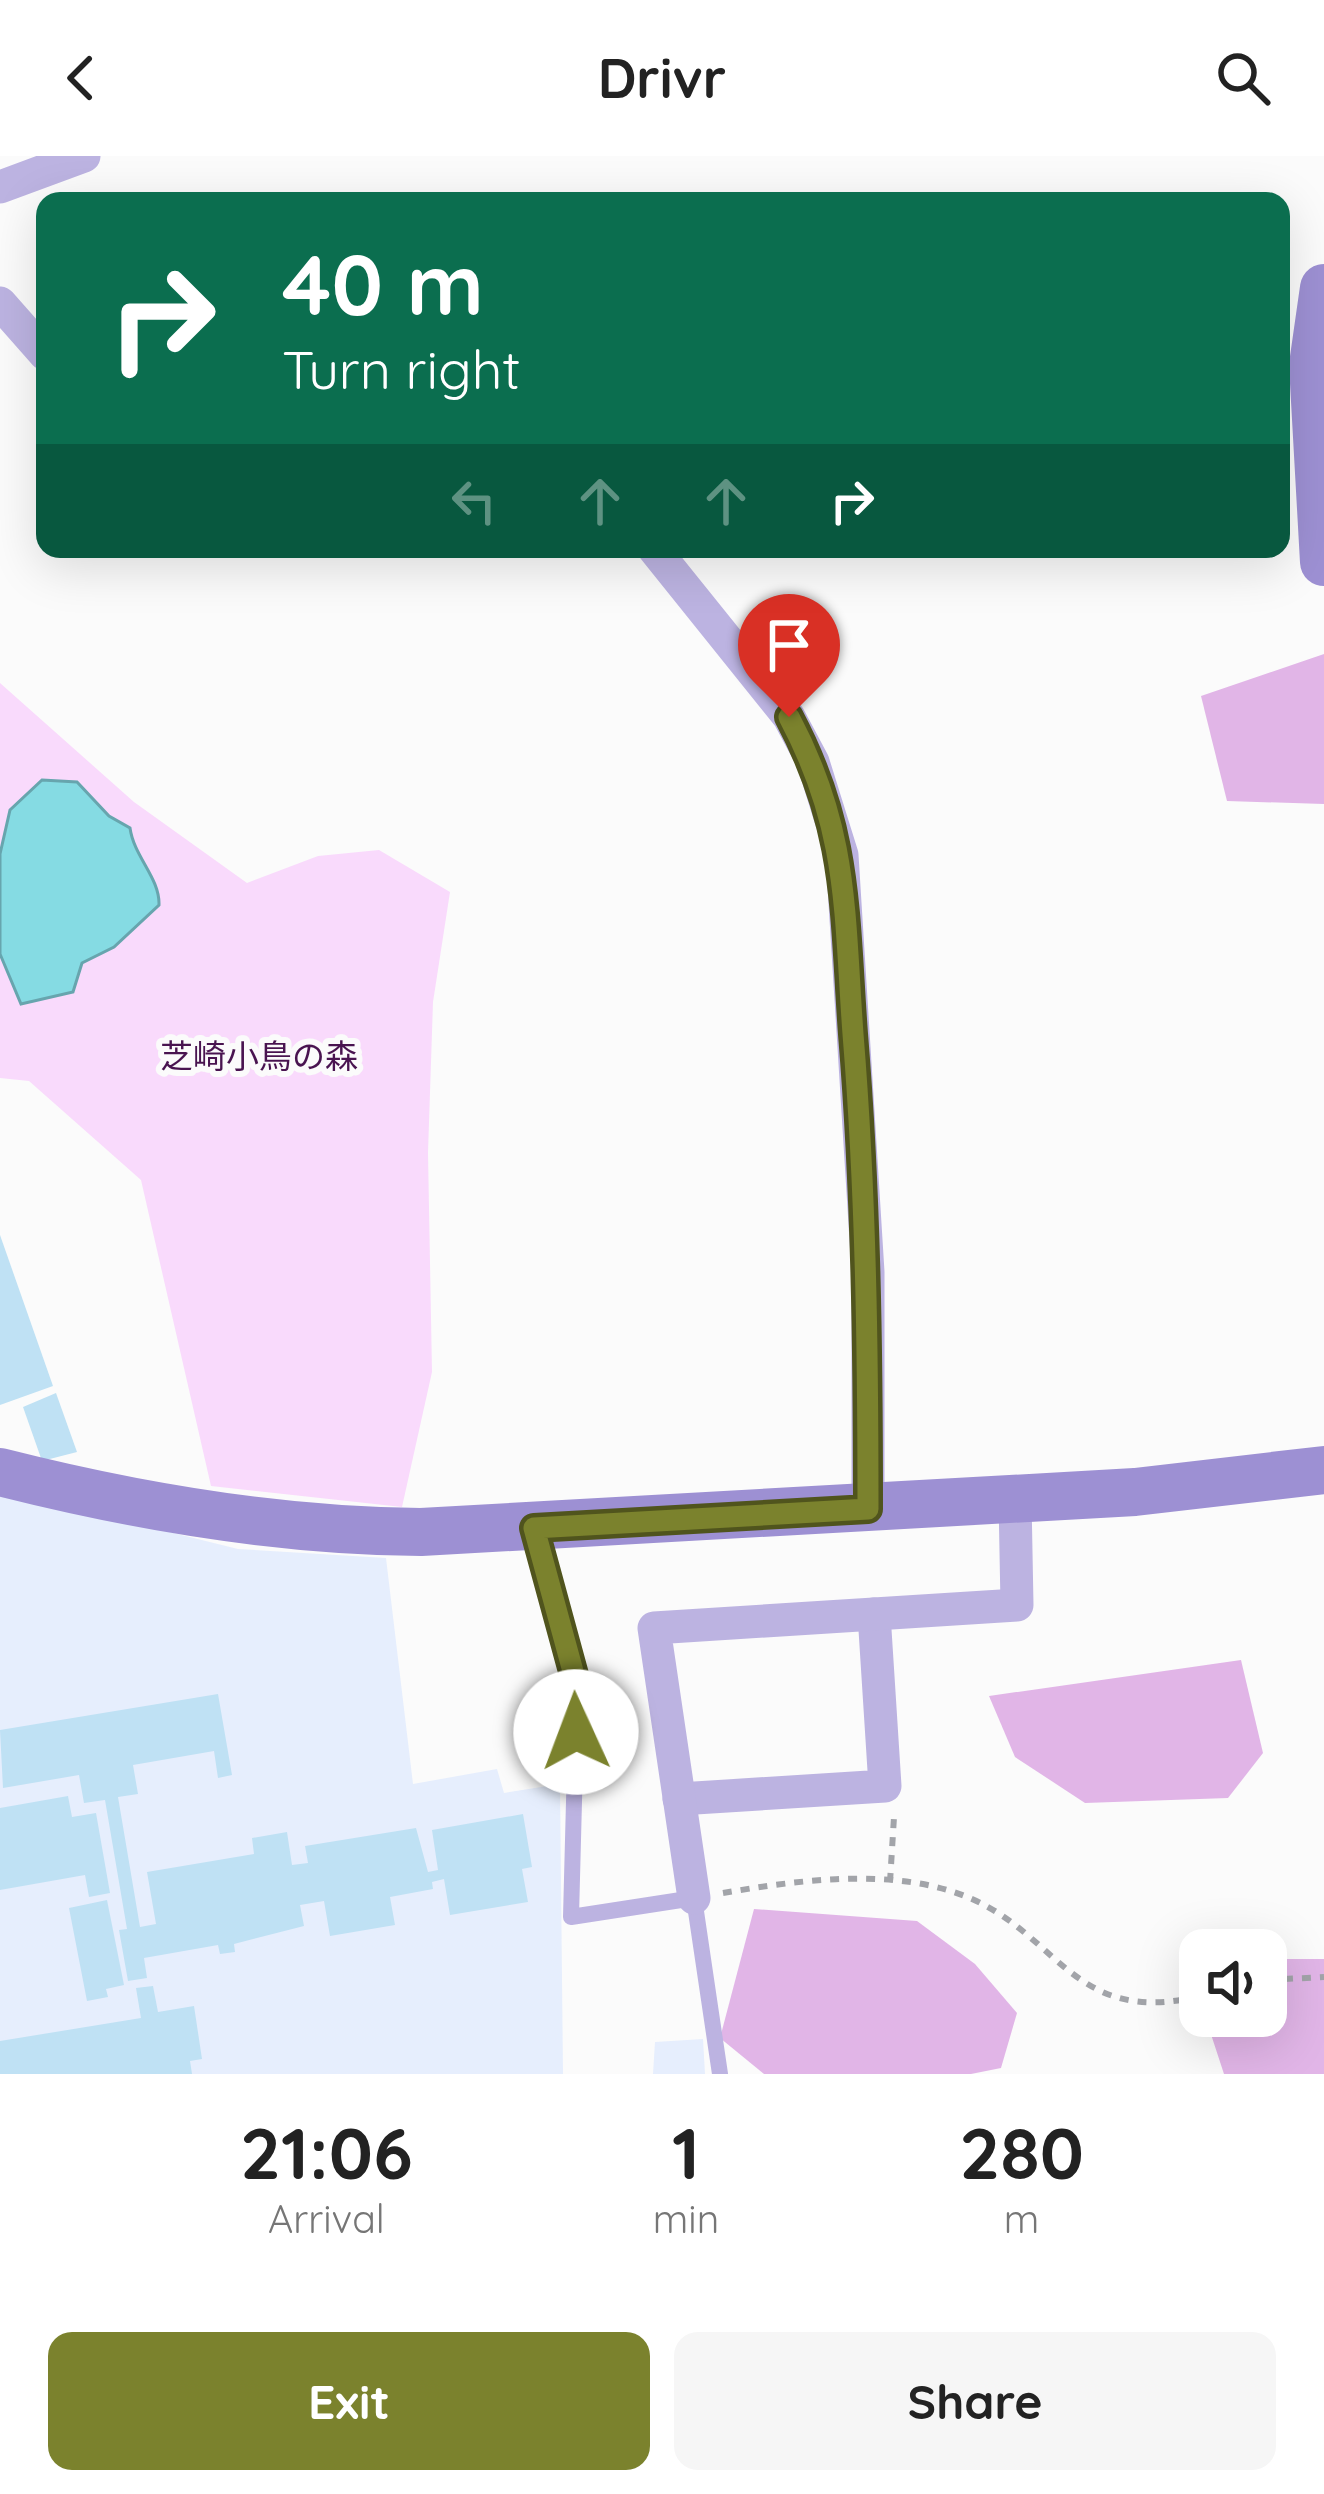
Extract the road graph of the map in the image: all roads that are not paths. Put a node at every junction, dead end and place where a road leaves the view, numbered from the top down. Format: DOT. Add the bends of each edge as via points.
graph roads {
  1 [pos="84,156"];
  2 [pos="0,188"];
  3 [pos="1324,288"];
  4 [pos="0,303"];
  5 [pos="36,344"];
  6 [pos="1319,366"];
  7 [pos="661,558"];
  8 [pos="1324,562"];
  9 [pos="1324,1470"];
  10 [pos="0,1472"];
  11 [pos="1015,1499"];
  12 [pos="868,1509"];
  13 [pos="534,1528"];
  14 [pos="874,1614"];
  15 [pos="679,1799"];
  16 [pos="694,1898"];
  17 [pos="720,2074"];
  1 -- 2 [label="street"];
  3 -- 6 [label="street"];
  4 -- 5 [label="street"];
  6 -- 8 [label="street"];
  7 -- 12 [label="street" via="789,717 813,762 842,855 868,1272"];
  9 -- 11 [label="street"];
  10 -- 13 [label="street" via="127,1502 320,1528"];
  11 -- 12 [label="street"];
  11 -- 14 [label="street" via="1018,1605"];
  12 -- 13 [label="street"];
  13 -- 16 [label="lane" via="577,1686 571,1917"];
  14 -- 15 [label="street" via="885,1786"];
  14 -- 15 [label="street" via="654,1628"];
  15 -- 16 [label="street"];
  16 -- 17 [label="lane"];
}
